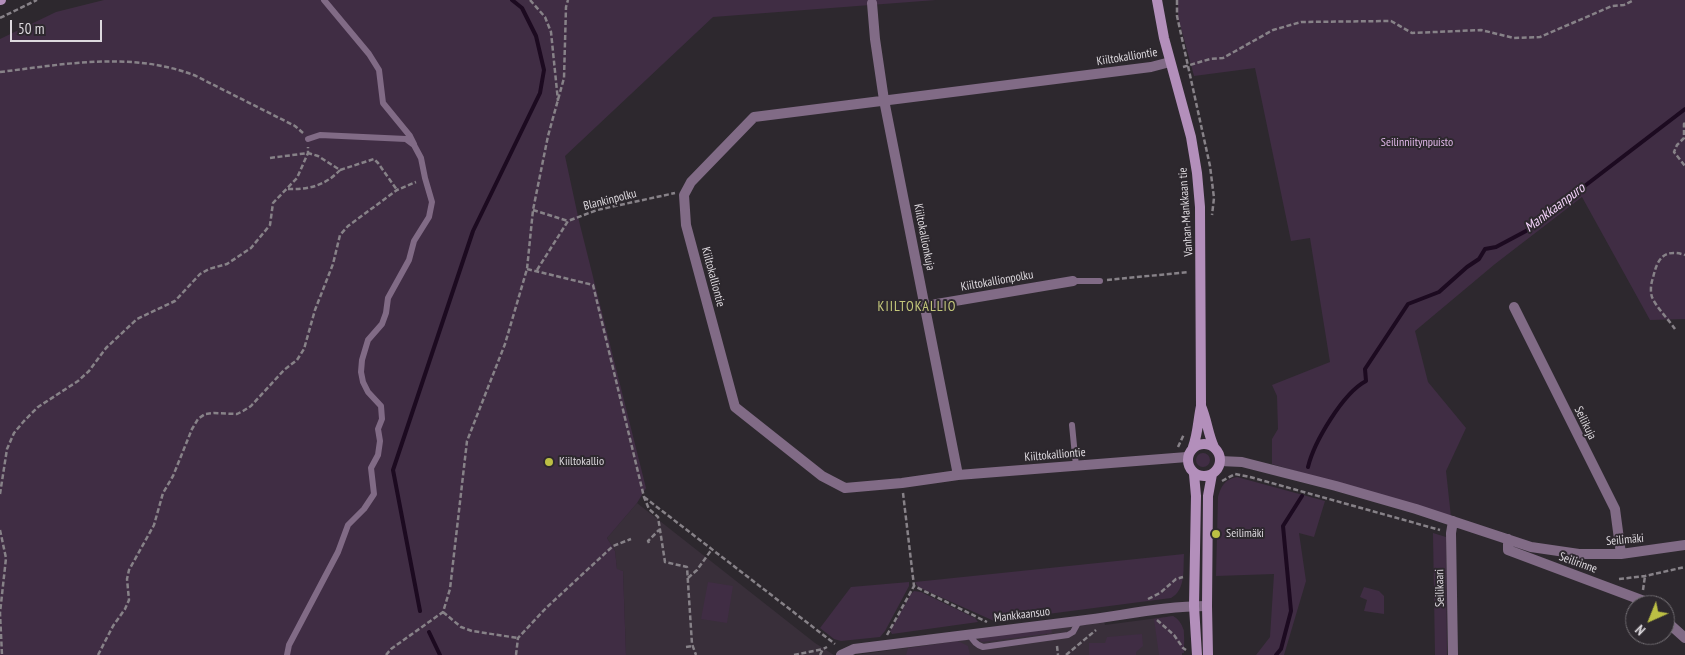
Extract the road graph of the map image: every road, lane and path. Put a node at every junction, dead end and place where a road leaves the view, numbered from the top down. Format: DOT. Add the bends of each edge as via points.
graph roads {
  1 [pos="37,0"];
  2 [pos="324,0"];
  3 [pos="530,0"];
  4 [pos="568,0"];
  5 [pos="1157,0"];
  6 [pos="1163,0"];
  7 [pos="1634,0"];
  8 [pos="872,3"];
  9 [pos="0,18"];
  10 [pos="1161,20"];
  11 [pos="1171,66"];
  12 [pos="0,72"];
  13 [pos="884,100"];
  14 [pos="558,103"];
  15 [pos="1685,123"];
  16 [pos="308,139"];
  17 [pos="414,145"];
  18 [pos="308,153"];
  19 [pos="270,158"];
  20 [pos="1685,166"];
  21 [pos="340,170"];
  22 [pos="425,178"];
  23 [pos="288,188"];
  24 [pos="397,190"];
  25 [pos="684,196"];
  26 [pos="533,210"];
  27 [pos="568,221"];
  28 [pos="1685,255"];
  29 [pos="527,269"];
  30 [pos="537,270"];
  31 [pos="1193,276"];
  32 [pos="1073,281"];
  33 [pos="1100,281"];
  34 [pos="925,306"];
  35 [pos="1514,307"];
  36 [pos="1675,329"];
  37 [pos="1201,406"];
  38 [pos="1072,425"];
  39 [pos="1185,432"];
  40 [pos="1193,447"];
  41 [pos="1214,447"];
  42 [pos="1187,457"];
  43 [pos="1170,458"];
  44 [pos="1220,460"];
  45 [pos="1076,466"];
  46 [pos="1194,474"];
  47 [pos="1212,474"];
  48 [pos="958,476"];
  49 [pos="1220,482"];
  50 [pos="902,483"];
  51 [pos="0,494"];
  52 [pos="644,497"];
  53 [pos="1453,522"];
  54 [pos="0,530"];
  55 [pos="659,530"];
  56 [pos="1451,534"];
  57 [pos="631,539"];
  58 [pos="1508,539"];
  59 [pos="649,543"];
  60 [pos="1685,545"];
  61 [pos="712,549"];
  62 [pos="1621,554"];
  63 [pos="1685,566"];
  64 [pos="1187,576"];
  65 [pos="688,578"];
  66 [pos="1619,579"];
  67 [pos="914,586"];
  68 [pos="1628,595"];
  69 [pos="1143,604"];
  70 [pos="1194,606"];
  71 [pos="1207,606"];
  72 [pos="443,612"];
  73 [pos="1155,617"];
  74 [pos="1079,621"];
  75 [pos="990,624"];
  76 [pos="1675,629"];
  77 [pos="969,633"];
  78 [pos="518,638"];
  79 [pos="1685,638"];
  80 [pos="836,644"];
  81 [pos="884,645"];
  82 [pos="686,646"];
  83 [pos="693,646"];
  84 [pos="827,647"];
  85 [pos="823,649"];
  86 [pos="808,652"];
  87 [pos="1194,653"];
  88 [pos="841,654"];
  89 [pos="2,655"];
  90 [pos="98,655"];
  91 [pos="287,655"];
  92 [pos="386,655"];
  93 [pos="516,655"];
  94 [pos="696,655"];
  95 [pos="794,655"];
  96 [pos="805,655"];
  97 [pos="820,655"];
  98 [pos="1208,655"];
  99 [pos="1453,655"];
  1 -- 9 [label="path"];
  2 -- 17 [label="lane" via="369,54 378,70 383,103"];
  3 -- 14 [label="path" via="545,17 551,32"];
  4 -- 14 [label="path" via="564,78"];
  5 -- 10 [label="main road, Vanhan-Mankkaan tie"];
  6 -- 10 [label="main road, Vanhan-Mankkaan tie"];
  7 -- 11 [label="path" via="1540,37 1514,38 1481,30 1412,34 1391,21 1301,22 1273,30 1223,58"];
  8 -- 13 [label="street, Kiiltokallionkuja"];
  10 -- 11 [label="main road, Vanhan-Mankkaan tie"];
  11 -- 13 [label="street, Kiiltokalliontie"];
  11 -- 37 [label="main road, Vanhan-Mankkaan tie" via="1191,137 1200,206"];
  12 -- 16 [label="path" via="104,61 160,65 196,76 280,117"];
  13 -- 25 [label="street, Kiiltokalliontie" via="754,117 691,182"];
  13 -- 34 [label="street, Kiiltokallionkuja"];
  14 -- 26 [label="path"];
  15 -- 20 [label="path" via="1684,138 1674,152"];
  16 -- 17 [label="lane" via="320,135 406,139"];
  16 -- 18 [label="path"];
  17 -- 22 [label="lane" via="421,158"];
  18 -- 19 [label="path"];
  18 -- 21 [label="path"];
  18 -- 23 [label="path" via="297,178"];
  21 -- 23 [label="path" via="325,183 300,189"];
  21 -- 24 [label="path" via="374,159"];
  22 -- 24 [label="path"];
  22 -- 91 [label="lane" via="432,202 429,217 414,241 409,260 388,298 382,324 368,340 362,360 363,382 380,406 382,419 378,429 378,455 371,468 374,494 348,525"];
  23 -- 51 [label="path" via="273,203 270,225 251,248 226,264 200,274 176,301 137,319 78,381 38,406 14,433 7,449"];
  24 -- 90 [label="path" via="340,235 304,349 297,360 243,411 237,414 205,414 198,419 174,476 163,493 154,525 129,570 129,600"];
  25 -- 27 [label="path, Blankinpolku" via="674,193 597,210"];
  25 -- 50 [label="street, Kiiltokalliontie" via="686,225 735,407 822,476 845,488"];
  26 -- 27 [label="path"];
  26 -- 29 [label="path"];
  27 -- 30 [label="path, Blankinpolku"];
  28 -- 36 [label="path" via="1676,252 1666,255 1657,263 1651,285 1652,297"];
  29 -- 30 [label="path"];
  29 -- 72 [label="path" via="504,344 467,441 450,589"];
  30 -- 52 [label="path" via="593,285"];
  31 -- 33 [label="path" via="1193,272"];
  32 -- 33 [label="lane"];
  32 -- 34 [label="street, Kiiltokallionpolku"];
  34 -- 48 [label="street, Kiiltokallionkuja"];
  35 -- 62 [label="street, Seilikuja" via="1615,509"];
  37 -- 40 [label="main road, Vanhan-Mankkaan tie"];
  37 -- 41 [label="main road, Vanhan-Mankkaan tie"];
  38 -- 45 [label="lane"];
  39 -- 43 [label="path" via="1180,444 1171,451"];
  40 -- 41 [label="main road" via="1201,444"];
  40 -- 42 [label="main road"];
  41 -- 44 [label="main road"];
  42 -- 43 [label="street, Kiiltokalliontie"];
  42 -- 46 [label="main road"];
  43 -- 45 [label="street, Kiiltokalliontie"];
  44 -- 47 [label="main road"];
  44 -- 53 [label="street, Seilimäki" via="1261,466"];
  45 -- 48 [label="street, Kiiltokalliontie"];
  46 -- 47 [label="main road" via="1202,477"];
  46 -- 70 [label="main road"];
  47 -- 71 [label="main road" via="1208,496"];
  48 -- 50 [label="street, Kiiltokalliontie"];
  49 -- 56 [label="path" via="1235,474 1250,477"];
  50 -- 67 [label="path"];
  52 -- 55 [label="path" via="649,509 658,517"];
  52 -- 61 [label="path"];
  53 -- 56 [label="street, Seilikaari"];
  53 -- 58 [label="street, Seilimäki"];
  54 -- 89 [label="path" via="6,558 0,613"];
  55 -- 59 [label="path"];
  55 -- 65 [label="path" via="665,562 687,567"];
  56 -- 99 [label="street, Seilikaari"];
  57 -- 78 [label="path" via="613,546"];
  58 -- 62 [label="street, Seilimäki" via="1531,547 1578,554"];
  58 -- 68 [label="street, Seilirinne" via="1508,550"];
  60 -- 62 [label="street, Seilimäki"];
  61 -- 65 [label="path"];
  61 -- 80 [label="path"];
  63 -- 66 [label="path"];
  64 -- 69 [label="path" via="1176,579"];
  65 -- 83 [label="path"];
  67 -- 75 [label="path"];
  67 -- 81 [label="path"];
  70 -- 71 [label="street, Mankkaansuo"];
  70 -- 74 [label="street, Mankkaansuo"];
  70 -- 87 [label="main road"];
  71 -- 98 [label="main road"];
  72 -- 78 [label="path" via="472,632"];
  72 -- 92 [label="path" via="391,648"];
  73 -- 87 [label="path" via="1183,648"];
  74 -- 77 [label="street, Mankkaansuo"];
  74 -- 77 [label="lane" via="1068,635 983,647"];
  76 -- 79 [label="street"];
  77 -- 81 [label="street, Mankkaansuo"];
  78 -- 93 [label="path"];
  81 -- 88 [label="street, Mankkaansuo"];
  82 -- 83 [label="path"];
  83 -- 94 [label="path"];
  84 -- 85 [label="path"];
  85 -- 86 [label="path"];
  85 -- 97 [label="path"];
  86 -- 95 [label="path"];
  86 -- 96 [label="path"];
}
